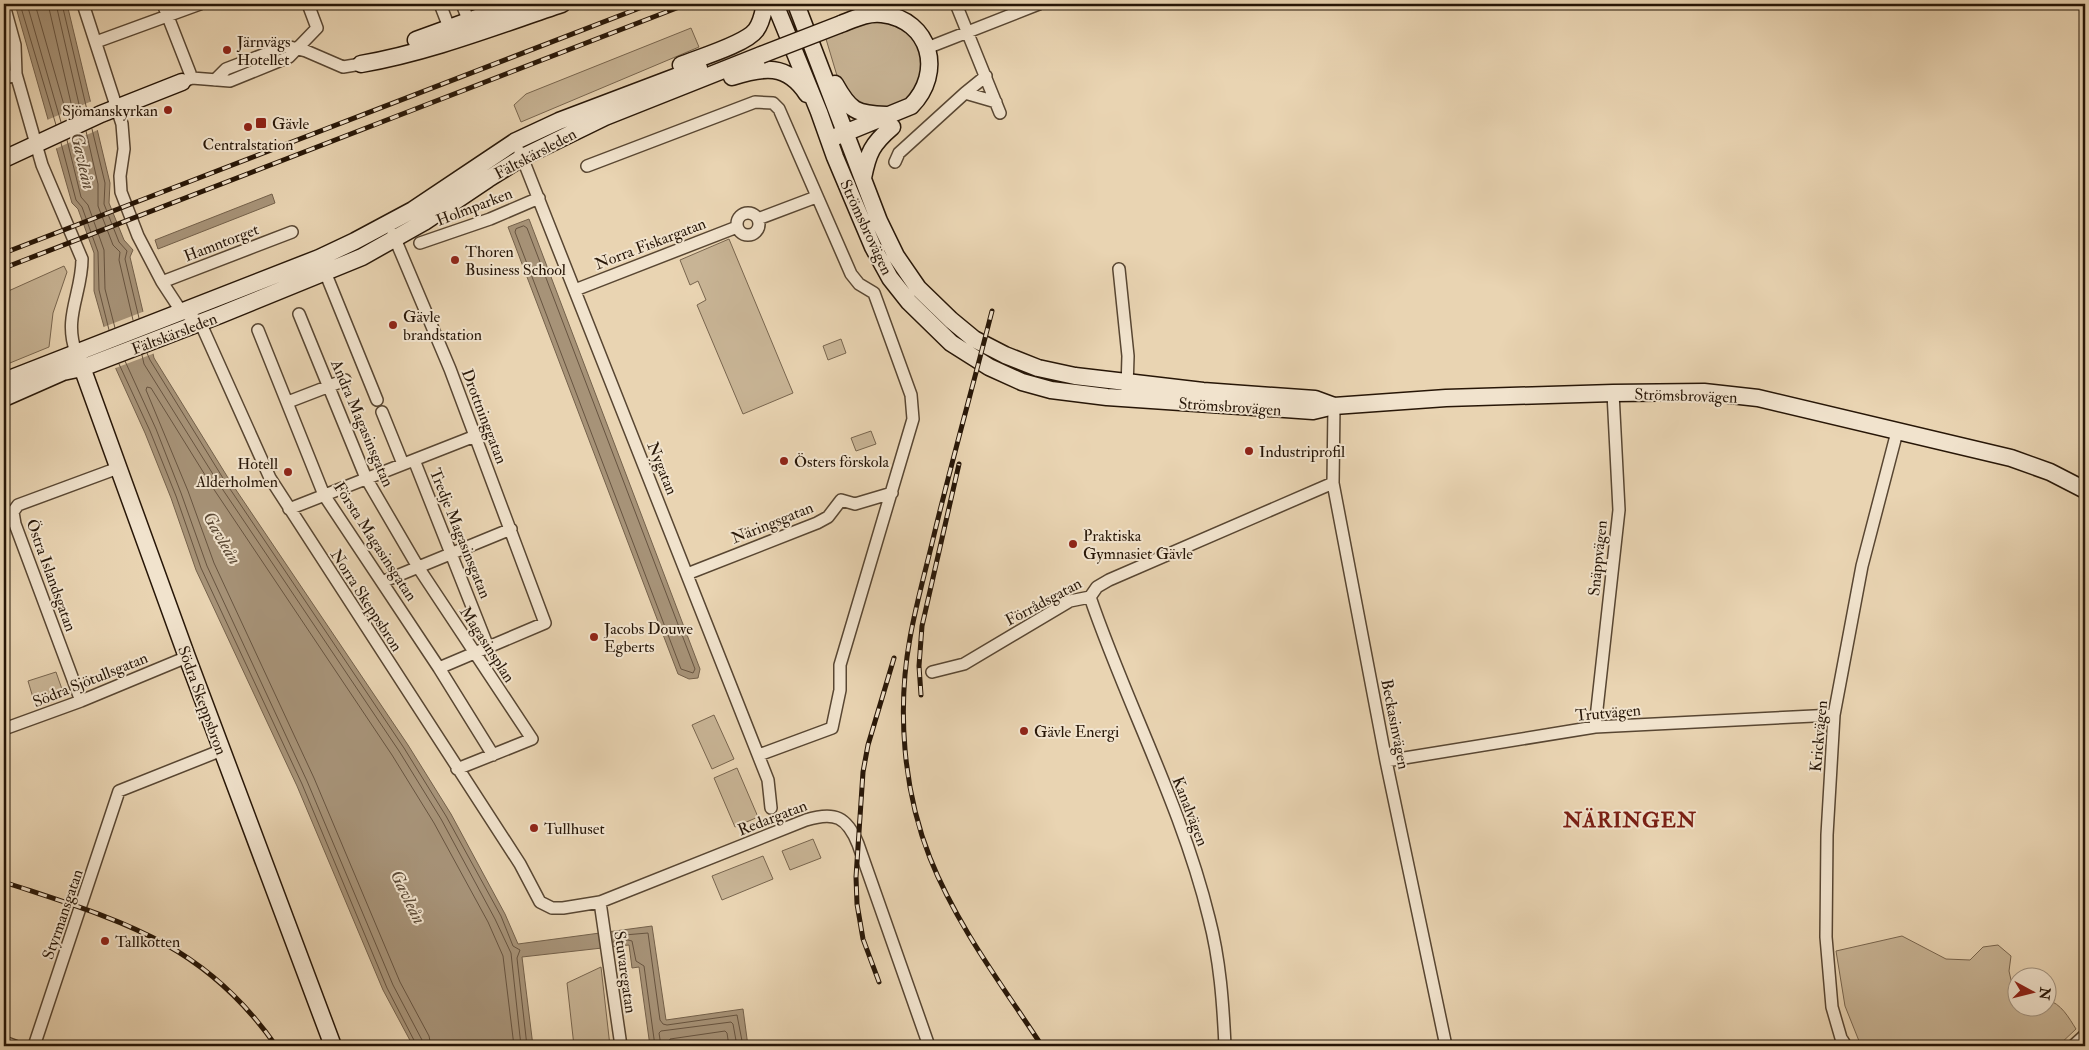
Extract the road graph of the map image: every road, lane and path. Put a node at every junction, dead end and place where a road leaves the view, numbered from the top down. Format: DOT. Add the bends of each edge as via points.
graph roads {
  1 [pos="83,4"];
  2 [pos="163,4"];
  3 [pos="200,4"];
  4 [pos="308,4"];
  5 [pos="440,4"];
  6 [pos="462,4"];
  7 [pos="515,4"];
  8 [pos="562,4"];
  9 [pos="764,4"];
  10 [pos="775,4"];
  11 [pos="796,4"];
  12 [pos="881,4"];
  13 [pos="956,4"];
  14 [pos="1038,4"];
  15 [pos="4,5"];
  16 [pos="168,16"];
  17 [pos="839,20"];
  18 [pos="471,27"];
  19 [pos="967,32"];
  20 [pos="451,34"];
  21 [pos="96,42"];
  22 [pos="932,46"];
  23 [pos="298,50"];
  24 [pos="813,50"];
  25 [pos="759,51"];
  26 [pos="362,64"];
  27 [pos="16,74"];
  28 [pos="986,76"];
  29 [pos="188,78"];
  30 [pos="4,79"];
  31 [pos="965,93"];
  32 [pos="117,108"];
  33 [pos="819,112"];
  34 [pos="559,121"];
  35 [pos="892,121"];
  36 [pos="847,138"];
  37 [pos="44,140"];
  38 [pos="560,140"];
  39 [pos="516,141"];
  40 [pos="830,144"];
  41 [pos="523,157"];
  42 [pos="4,159"];
  43 [pos="895,162"];
  44 [pos="587,166"];
  45 [pos="863,178"];
  46 [pos="816,197"];
  47 [pos="539,198"];
  48 [pos="292,232"];
  49 [pos="392,232"];
  50 [pos="420,243"];
  51 [pos="322,265"];
  52 [pos="1119,269"];
  53 [pos="162,282"];
  54 [pos="575,290"];
  55 [pos="181,311"];
  56 [pos="299,314"];
  57 [pos="200,322"];
  58 [pos="258,330"];
  59 [pos="76,352"];
  60 [pos="82,368"];
  61 [pos="345,380"];
  62 [pos="4,381"];
  63 [pos="329,386"];
  64 [pos="1126,391"];
  65 [pos="1613,392"];
  66 [pos="4,398"];
  67 [pos="377,400"];
  68 [pos="288,402"];
  69 [pos="1334,406"];
  70 [pos="382,412"];
  71 [pos="1897,432"];
  72 [pos="474,436"];
  73 [pos="414,460"];
  74 [pos="403,464"];
  75 [pos="118,468"];
  76 [pos="366,478"];
  77 [pos="1333,483"];
  78 [pos="2085,490"];
  79 [pos="892,493"];
  80 [pos="324,495"];
  81 [pos="289,509"];
  82 [pos="8,510"];
  83 [pos="510,529"];
  84 [pos="450,553"];
  85 [pos="418,567"];
  86 [pos="687,574"];
  87 [pos="382,582"];
  88 [pos="1090,597"];
  89 [pos="488,647"];
  90 [pos="474,654"];
  91 [pos="187,657"];
  92 [pos="439,668"];
  93 [pos="932,672"];
  94 [pos="81,701"];
  95 [pos="1834,715"];
  96 [pos="1595,727"];
  97 [pos="4,729"];
  98 [pos="222,750"];
  99 [pos="493,755"];
  100 [pos="759,755"];
  101 [pos="1386,761"];
  102 [pos="457,769"];
  103 [pos="771,808"];
  104 [pos="540,902"];
  105 [pos="600,902"];
  106 [pos="2085,1035"];
  107 [pos="4,1042"];
  108 [pos="329,1045"];
  109 [pos="15,1046"];
  110 [pos="34,1046"];
  111 [pos="620,1046"];
  112 [pos="929,1046"];
  113 [pos="1225,1046"];
  114 [pos="1446,1046"];
  115 [pos="1846,1046"];
  116 [pos="2073,1046"];
  1 -- 21 [label="street"];
  2 -- 16 [label="street"];
  3 -- 16 [label="street"];
  4 -- 23 [label="street" via="317,28"];
  5 -- 20 [label="street"];
  6 -- 18 [label="street"];
  7 -- 18 [label="main road"];
  8 -- 18 [label="main road"];
  9 -- 34 [label="main road" via="760,25 748,37 613,90"];
  10 -- 33 [label="main road, Strömsbrovägen"];
  11 -- 24 [label="main road, Strömsbrovägen"];
  12 -- 17 [label="main road, Fältskärsleden" via="863,5"];
  12 -- 22 [label="main road, Fältskärsleden" via="901,8 926,25 933,34"];
  13 -- 19 [label="street"];
  14 -- 19 [label="street"];
  15 -- 27 [label="street" via="15,44"];
  16 -- 21 [label="street"];
  16 -- 29 [label="street"];
  17 -- 22 [label="main road, Fältskärsleden" via="881,14 899,18"];
  17 -- 25 [label="main road, Fältskärsleden, bridge"];
  18 -- 20 [label="main road"];
  19 -- 22 [label="street"];
  19 -- 28 [label="street"];
  20 -- 26 [label="main road"];
  21 -- 32 [label="street"];
  22 -- 35 [label="main road, Fältskärsleden" via="926,86 920,97"];
  23 -- 26 [label="street" via="343,67"];
  23 -- 29 [label="street" via="286,46 226,69 215,80"];
  24 -- 35 [label="main road" via="852,109"];
  24 -- 36 [label="main road, Strömsbrovägen"];
  25 -- 34 [label="main road, Fältskärsleden"];
  25 -- 38 [label="main road, Fältskärsleden" via="605,117"];
  27 -- 30 [label="street"];
  27 -- 37 [label="street"];
  28 -- 31 [label="street"];
  28 -- 31 [label="street" via="998,108"];
  29 -- 32 [label="main road"];
  31 -- 43 [label="street" via="899,153"];
  32 -- 37 [label="main road"];
  32 -- 53 [label="street" via="124,149 121,192 138,236"];
  33 -- 38 [label="main road" via="790,75 758,69"];
  33 -- 40 [label="main road, Strömsbrovägen"];
  34 -- 39 [label="main road, Fältskärsleden"];
  35 -- 36 [label="main road, Fältskärsleden"];
  35 -- 45 [label="main road" via="871,148"];
  36 -- 40 [label="main road, Fältskärsleden"];
  36 -- 45 [label="main road, Strömsbrovägen"];
  37 -- 42 [label="main road"];
  37 -- 59 [label="street" via="42,166 82,259 70,325"];
  38 -- 41 [label="main road, Fältskärsleden"];
  39 -- 41 [label="street, Nygatan"];
  39 -- 49 [label="main road, Fältskärsleden" via="480,163"];
  40 -- 64 [label="main road, Strömsbrovägen" via="863,226 890,278 908,302 951,343 989,367 1022,382 1051,390"];
  41 -- 47 [label="street, Nygatan"];
  41 -- 49 [label="main road, Fältskärsleden" via="436,215"];
  44 -- 46 [label="street" via="755,102 766,101 779,109"];
  45 -- 64 [label="main road, Strömsbrovägen" via="896,256 918,288 974,339 1038,368"];
  46 -- 54 [label="street, Norra Fiskargatan" via="758,219 752,214 744,214 738,219 738,227"];
  46 -- 79 [label="street" via="851,274 874,294 911,395 913,419"];
  47 -- 50 [label="street, Holmparken"];
  47 -- 54 [label="street, Nygatan"];
  48 -- 53 [label="street, Hamntorget"];
  49 -- 51 [label="main road, Fältskärsleden" via="362,257"];
  49 -- 72 [label="street, Drottninggatan" via="450,369"];
  51 -- 55 [label="main road, Fältskärsleden"];
  51 -- 57 [label="main road, Fältskärsleden"];
  51 -- 67 [label="street"];
  52 -- 64 [label="street" via="1128,356"];
  53 -- 55 [label="street"];
  54 -- 86 [label="street, Nygatan"];
  55 -- 57 [label="street"];
  55 -- 59 [label="main road, Fältskärsleden"];
  56 -- 63 [label="street, Andra Magasinsgatan"];
  57 -- 60 [label="main road, Fältskärsleden"];
  57 -- 81 [label="street, Norra Skeppsbron" via="270,478"];
  58 -- 68 [label="street, Första Magasinsgatan"];
  59 -- 60 [label="main road, Södra Skeppsbron"];
  59 -- 62 [label="main road, Fältskärsleden"];
  60 -- 66 [label="main road, Fältskärsleden" via="63,372"];
  60 -- 75 [label="main road, Södra Skeppsbron"];
  61 -- 63 [label="street"];
  63 -- 68 [label="street"];
  63 -- 76 [label="street, Andra Magasinsgatan"];
  64 -- 69 [label="main road, Strömsbrovägen" via="1315,399"];
  65 -- 69 [label="main road, Strömsbrovägen"];
  65 -- 71 [label="main road, Strömsbrovägen" via="1704,392 1758,398"];
  65 -- 96 [label="street, Snäppvägen" via="1619,510"];
  68 -- 80 [label="street, Första Magasinsgatan"];
  69 -- 77 [label="street, Beckasinvägen"];
  70 -- 74 [label="street"];
  71 -- 78 [label="main road, Strömsbrovägen" via="2011,458 2050,472"];
  71 -- 95 [label="street, Krickvägen" via="1862,566"];
  72 -- 73 [label="street"];
  72 -- 83 [label="street, Drottninggatan"];
  73 -- 74 [label="street"];
  73 -- 84 [label="street, Tredje Magasinsgatan"];
  74 -- 76 [label="street"];
  75 -- 82 [label="street, Östra Islandsgatan"];
  75 -- 91 [label="main road, Södra Skeppsbron"];
  76 -- 80 [label="street"];
  76 -- 85 [label="street, Andra Magasinsgatan"];
  77 -- 88 [label="street, Förrådsgatan" via="1109,580 1097,587"];
  77 -- 101 [label="street, Beckasinvägen"];
  79 -- 86 [label="street, Näringsgatan" via="855,504 841,500 828,517 817,523"];
  79 -- 100 [label="street" via="840,665 840,690 832,728"];
  80 -- 81 [label="street"];
  80 -- 87 [label="street, Första Magasinsgatan"];
  81 -- 102 [label="street, Norra Skeppsbron"];
  82 -- 94 [label="street, Östra Islandsgatan"];
  83 -- 84 [label="street"];
  83 -- 89 [label="street, Drottninggatan" via="545,623"];
  84 -- 85 [label="street"];
  84 -- 89 [label="street, Tredje Magasinsgatan"];
  85 -- 87 [label="street"];
  85 -- 90 [label="street, Magasinsplan"];
  86 -- 100 [label="street, Nygatan"];
  87 -- 92 [label="street, Första Magasinsgatan"];
  88 -- 93 [label="street, Förrådsgatan" via="1070,602 964,664"];
  88 -- 113 [label="street, Kanalvägen" via="1191,856 1210,918 1218,957"];
  89 -- 90 [label="street"];
  90 -- 92 [label="street"];
  90 -- 99 [label="street, Magasinsplan" via="532,739"];
  91 -- 94 [label="street, Södra Sjötullsgatan"];
  91 -- 98 [label="main road, Södra Skeppsbron"];
  92 -- 99 [label="street, Första Magasinsgatan"];
  94 -- 97 [label="street, Södra Sjötullsgatan"];
  95 -- 96 [label="street, Trutvägen"];
  95 -- 115 [label="street, Krickvägen" via="1827,835 1826,936 1832,1006"];
  96 -- 101 [label="street, Trutvägen"];
  98 -- 108 [label="main road, Södra Skeppsbron"];
  98 -- 110 [label="street, Styrmansgatan" via="119,792"];
  99 -- 102 [label="street"];
  100 -- 103 [label="street, Nygatan" via="768,780"];
  101 -- 114 [label="street, Beckasinvägen"];
  102 -- 104 [label="street, Norra Skeppsbron" via="520,864"];
  104 -- 105 [label="street, Redargatan" via="552,908"];
  105 -- 111 [label="street, Stuvaregatan"];
  105 -- 112 [label="street, Redargatan" via="806,820 827,816 841,819 852,829 858,844"];
  106 -- 116 [label="street"];
  107 -- 109 [label="street"];
}
